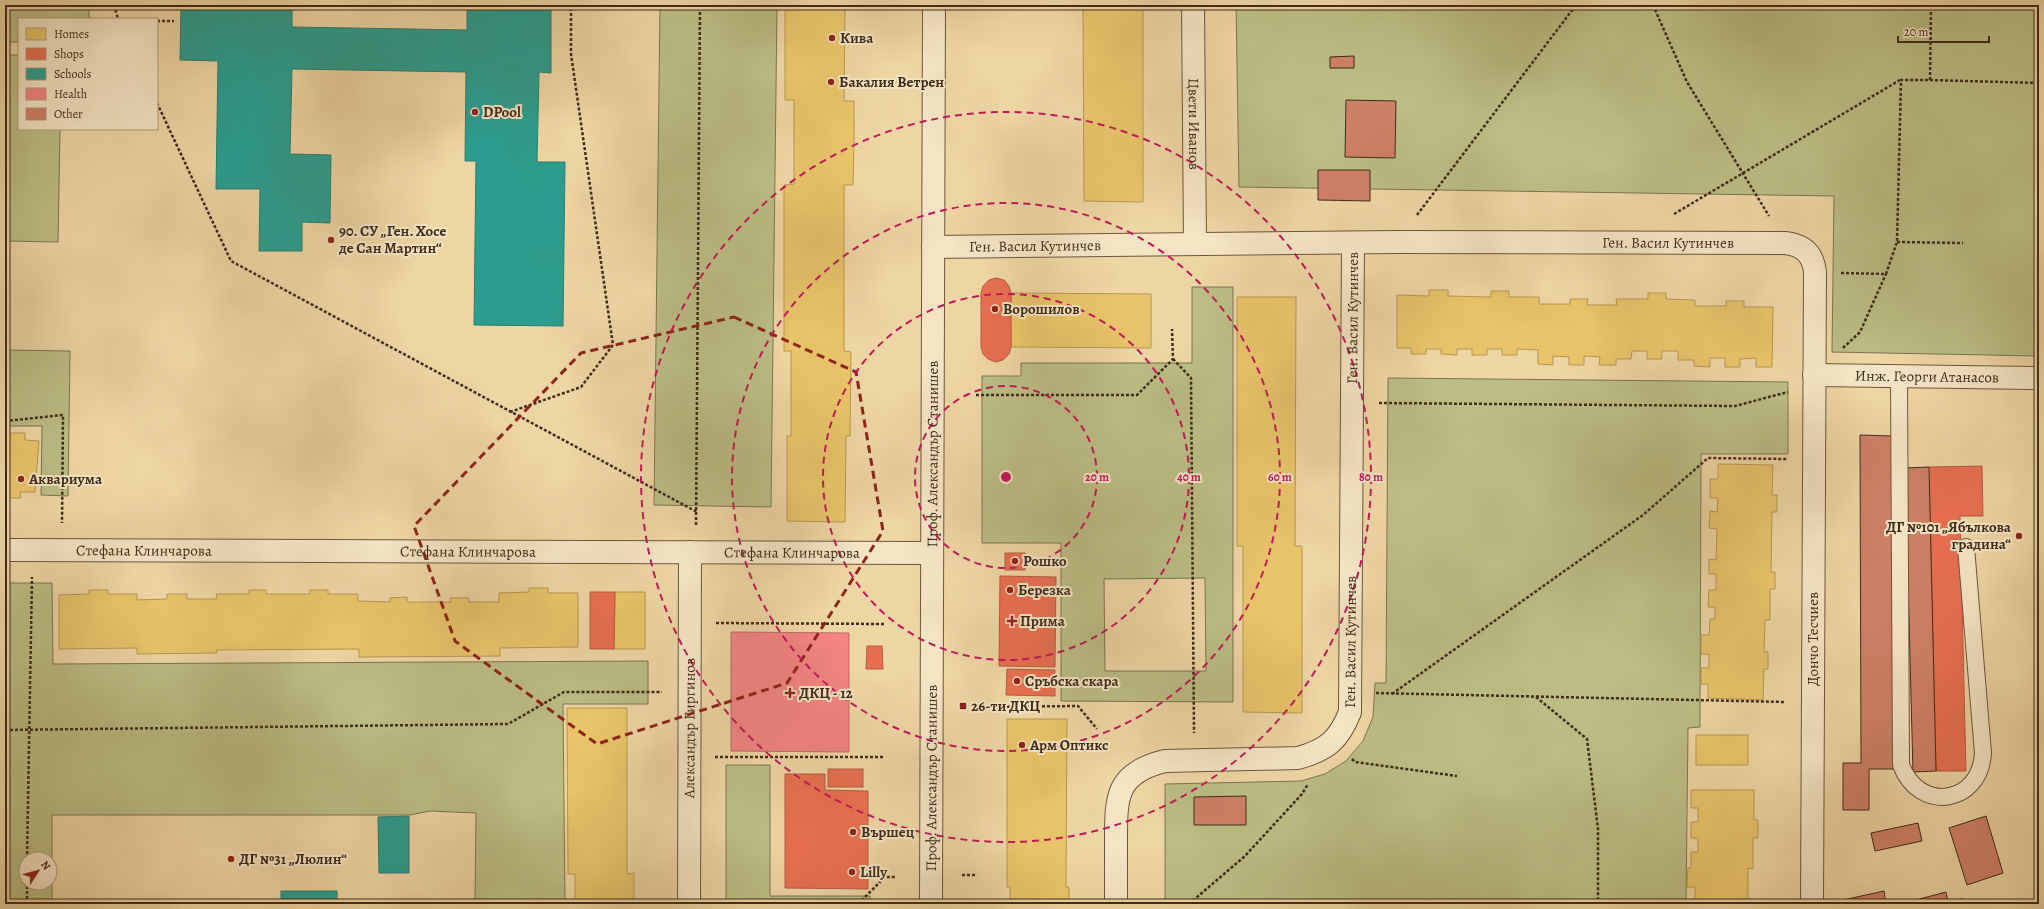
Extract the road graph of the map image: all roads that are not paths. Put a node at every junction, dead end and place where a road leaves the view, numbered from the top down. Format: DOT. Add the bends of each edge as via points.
graph roads {
  1 [pos="934,5"];
  2 [pos="1193,5"];
  3 [pos="1353,243"];
  4 [pos="1195,244"];
  5 [pos="933,247"];
  6 [pos="1814,374"];
  7 [pos="1899,376"];
  8 [pos="2039,378"];
  9 [pos="1966,547"];
  10 [pos="5,550"];
  11 [pos="693,552"];
  12 [pos="932,552"];
  13 [pos="689,904"];
  14 [pos="932,904"];
  15 [pos="1116,904"];
  16 [pos="1812,904"];
  1 -- 5 [label="street, Проф. Александър Станишев"];
  2 -- 4 [label="street, Цвети Иванов"];
  3 -- 4 [label="street, Ген. Васил Кутинчев"];
  3 -- 6 [label="street, Ген. Васил Кутинчев" via="1785,243 1798,246 1810,254 1814,262"];
  3 -- 15 [label="street, Ген. Васил Кутинчев" via="1350,712 1346,723 1331,743 1316,753 1298,758 1165,761 1148,765 1133,775 1122,789 1116,805"];
  4 -- 5 [label="street, Ген. Васил Кутинчев"];
  5 -- 12 [label="street, Проф. Александър Станишев"];
  6 -- 7 [label="street, Инж. Георги Атанасов"];
  6 -- 16 [label="street, Дончо Тесчиев"];
  7 -- 8 [label="street, Инж. Георги Атанасов"];
  7 -- 9 [label="lane" via="1900,765 1910,783 1931,796 1945,797 1963,792 1978,775 1983,764"];
  10 -- 11 [label="street, Стефана Клинчарова"];
  11 -- 12 [label="street, Стефана Клинчарова"];
  11 -- 13 [label="street, Александър Гиргинов" via="689,623"];
  12 -- 14 [label="street, Проф. Александър Станишев"];
}
